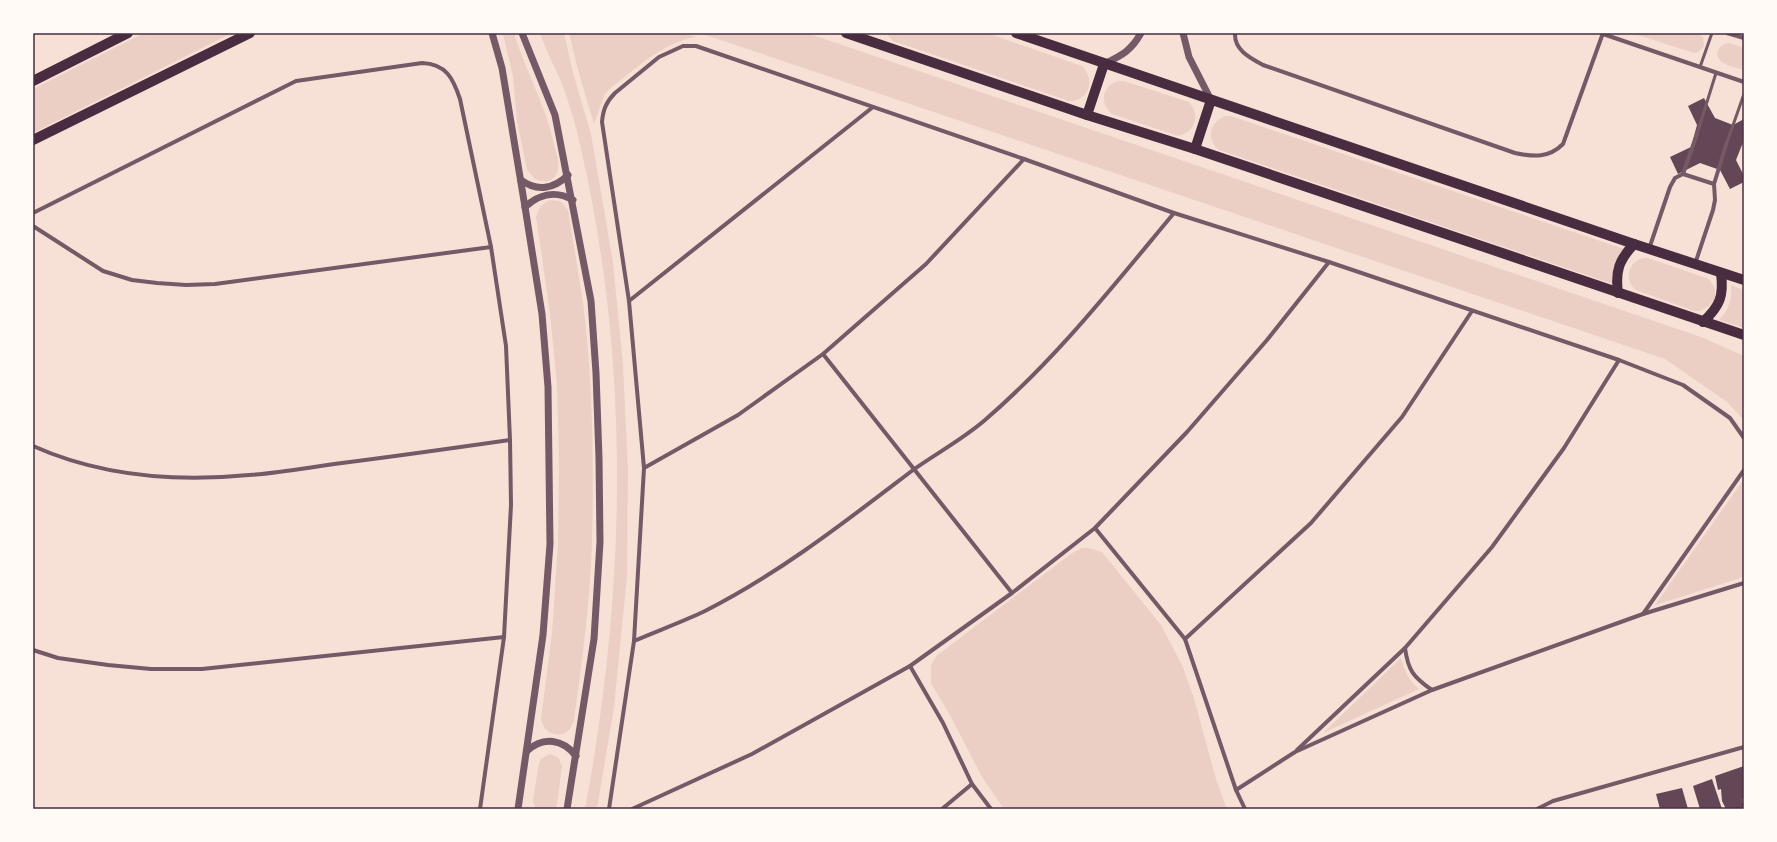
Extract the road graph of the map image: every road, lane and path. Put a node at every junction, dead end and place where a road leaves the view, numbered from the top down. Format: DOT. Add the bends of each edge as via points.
graph roads {
  1 [pos="128,33"];
  2 [pos="250,33"];
  3 [pos="492,33"];
  4 [pos="522,33"];
  5 [pos="846,33"];
  6 [pos="1016,33"];
  7 [pos="1141,33"];
  8 [pos="1183,33"];
  9 [pos="1234,33"];
  10 [pos="1603,33"];
  11 [pos="1712,33"];
  12 [pos="1727,33"];
  13 [pos="867,36"];
  14 [pos="1744,38"];
  15 [pos="1104,64"];
  16 [pos="1700,68"];
  17 [pos="1716,73"];
  18 [pos="33,81"];
  19 [pos="1744,82"];
  20 [pos="1744,94"];
  21 [pos="1211,100"];
  22 [pos="873,107"];
  23 [pos="1087,115"];
  24 [pos="1696,134"];
  25 [pos="33,140"];
  26 [pos="1726,145"];
  27 [pos="1195,149"];
  28 [pos="1024,159"];
  29 [pos="1683,174"];
  30 [pos="568,175"];
  31 [pos="521,180"];
  32 [pos="1714,184"];
  33 [pos="573,200"];
  34 [pos="525,207"];
  35 [pos="33,213"];
  36 [pos="1174,213"];
  37 [pos="33,226"];
  38 [pos="1634,244"];
  39 [pos="491,247"];
  40 [pos="1649,249"];
  41 [pos="1329,262"];
  42 [pos="1695,264"];
  43 [pos="1721,273"];
  44 [pos="1744,280"];
  45 [pos="1618,293"];
  46 [pos="629,301"];
  47 [pos="1472,311"];
  48 [pos="1703,322"];
  49 [pos="1744,335"];
  50 [pos="823,354"];
  51 [pos="1619,360"];
  52 [pos="1744,438"];
  53 [pos="510,440"];
  54 [pos="33,446"];
  55 [pos="644,468"];
  56 [pos="914,470"];
  57 [pos="1744,470"];
  58 [pos="1095,528"];
  59 [pos="1744,583"];
  60 [pos="1012,593"];
  61 [pos="1643,614"];
  62 [pos="504,637"];
  63 [pos="1185,639"];
  64 [pos="634,641"];
  65 [pos="1405,648"];
  66 [pos="33,650"];
  67 [pos="910,666"];
  68 [pos="1432,690"];
  69 [pos="1744,747"];
  70 [pos="527,751"];
  71 [pos="1295,752"];
  72 [pos="576,756"];
  73 [pos="972,784"];
  74 [pos="1236,790"];
  75 [pos="480,809"];
  76 [pos="518,809"];
  77 [pos="567,809"];
  78 [pos="609,809"];
  79 [pos="632,809"];
  80 [pos="942,809"];
  81 [pos="991,809"];
  82 [pos="1245,809"];
  83 [pos="1537,809"];
  1 -- 18 [label="main road"];
  2 -- 25 [label="main road"];
  3 -- 31 [label="street" via="502,68"];
  4 -- 30 [label="street" via="555,115"];
  5 -- 13 [label="main road"];
  6 -- 15 [label="main road"];
  7 -- 15 [label="street" via="1128,51"];
  8 -- 21 [label="street" via="1189,57"];
  9 -- 10 [label="street" via="1239,48 1263,65 1530,156 1555,152 1563,144"];
  10 -- 16 [label="street"];
  11 -- 16 [label="lane"];
  12 -- 14 [label="street"];
  13 -- 23 [label="main road"];
  15 -- 21 [label="main road"];
  15 -- 23 [label="main road"];
  16 -- 17 [label="street"];
  17 -- 19 [label="street"];
  17 -- 24 [label="lane"];
  20 -- 26 [label="lane"];
  21 -- 27 [label="main road"];
  21 -- 38 [label="main road"];
  22 -- 28 [label="street"];
  22 -- 46 [label="street"];
  22 -- 46 [label="street" via="696,46 683,46 659,57 609,99 602,122"];
  23 -- 27 [label="main road"];
  24 -- 29 [label="street"];
  26 -- 32 [label="street"];
  27 -- 45 [label="main road"];
  28 -- 36 [label="street"];
  28 -- 50 [label="street" via="926,264"];
  29 -- 32 [label="street"];
  29 -- 40 [label="street" via="1675,178 1670,186"];
  30 -- 31 [label="street" via="557,184 544,188 532,186"];
  30 -- 33 [label="street"];
  31 -- 34 [label="street"];
  32 -- 42 [label="street" via="1713,210"];
  33 -- 34 [label="street" via="547,194 531,201"];
  33 -- 72 [label="street" via="591,301 600,473 600,542 594,639"];
  34 -- 70 [label="street" via="542,314 548,387 550,462 550,544 542,635"];
  35 -- 39 [label="street" via="296,81 422,63 439,67 454,81"];
  36 -- 41 [label="street"];
  36 -- 56 [label="street" via="1051,357 984,420"];
  37 -- 39 [label="street" via="103,271 132,280 186,285 216,284"];
  38 -- 40 [label="main road"];
  38 -- 45 [label="main road" via="1618,266"];
  39 -- 53 [label="street" via="506,346"];
  40 -- 42 [label="main road"];
  41 -- 47 [label="street"];
  41 -- 58 [label="street" via="1187,432"];
  42 -- 43 [label="main road"];
  43 -- 44 [label="main road"];
  43 -- 48 [label="main road" via="1720,300 1713,313"];
  45 -- 48 [label="main road"];
  46 -- 55 [label="street"];
  47 -- 51 [label="street"];
  47 -- 63 [label="street" via="1402,417 1311,523"];
  48 -- 49 [label="main road"];
  50 -- 55 [label="street" via="738,415"];
  50 -- 56 [label="street"];
  51 -- 52 [label="street" via="1683,385 1730,418"];
  51 -- 65 [label="street" via="1564,448 1492,547"];
  53 -- 54 [label="street" via="250,475 190,478 119,471 46,452"];
  53 -- 62 [label="street" via="511,505"];
  55 -- 64 [label="street"];
  56 -- 60 [label="street"];
  56 -- 64 [label="street" via="851,519 775,570 704,611"];
  57 -- 61 [label="street"];
  58 -- 60 [label="street"];
  58 -- 63 [label="street"];
  59 -- 61 [label="street"];
  60 -- 67 [label="street"];
  61 -- 68 [label="street"];
  62 -- 66 [label="street" via="202,669 151,669 108,665 58,658"];
  62 -- 75 [label="street"];
  63 -- 74 [label="street"];
  64 -- 78 [label="street"];
  65 -- 68 [label="street" via="1408,665 1417,680"];
  65 -- 71 [label="street"];
  67 -- 73 [label="street" via="943,723"];
  67 -- 79 [label="street" via="752,754"];
  68 -- 71 [label="street"];
  69 -- 83 [label="street" via="1553,801"];
  70 -- 72 [label="street" via="539,742 553,741 566,746"];
  70 -- 76 [label="street"];
  71 -- 74 [label="street"];
  72 -- 77 [label="street"];
  73 -- 80 [label="street"];
  73 -- 81 [label="street"];
  74 -- 82 [label="street"];
}
